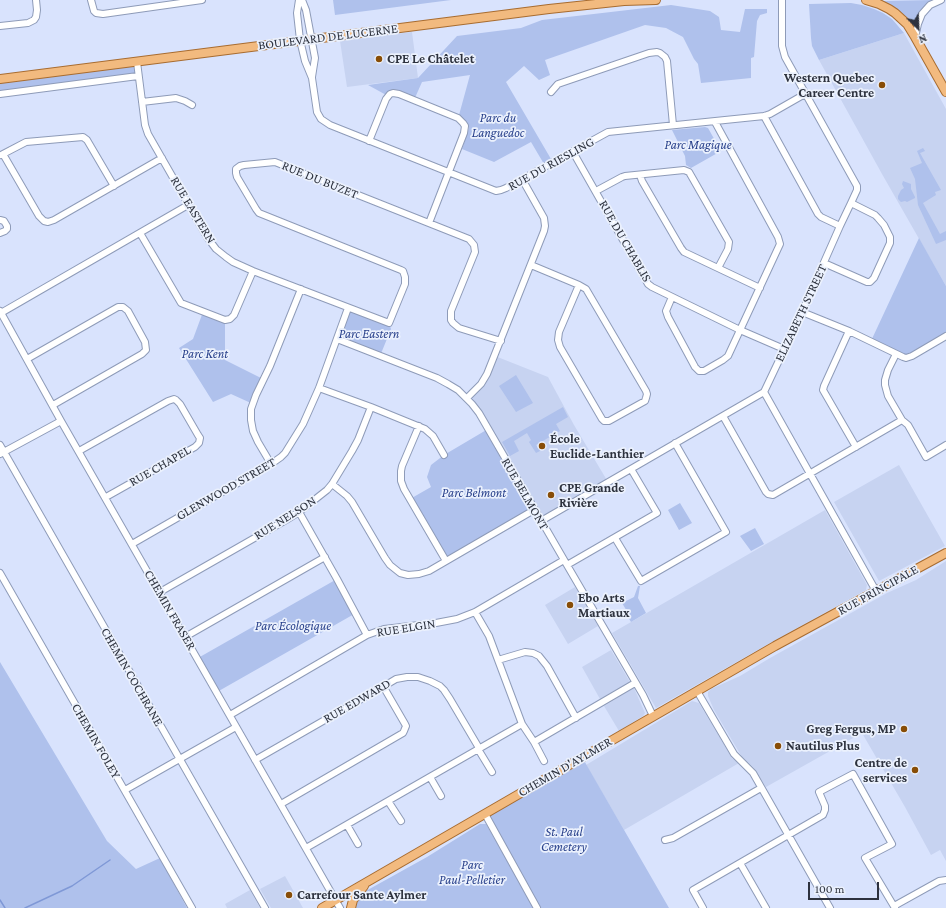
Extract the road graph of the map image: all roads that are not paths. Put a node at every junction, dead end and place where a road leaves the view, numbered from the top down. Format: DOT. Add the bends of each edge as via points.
graph roads {
  1 [pos="36,0"];
  2 [pos="91,0"];
  3 [pos="202,0"];
  4 [pos="301,0"];
  5 [pos="656,0"];
  6 [pos="782,0"];
  7 [pos="866,0"];
  8 [pos="942,0"];
  9 [pos="0,26"];
  10 [pos="915,37"];
  11 [pos="311,39"];
  12 [pos="300,40"];
  13 [pos="137,62"];
  14 [pos="138,76"];
  15 [pos="312,78"];
  16 [pos="0,79"];
  17 [pos="551,92"];
  18 [pos="946,92"];
  19 [pos="0,94"];
  20 [pos="805,94"];
  21 [pos="142,102"];
  22 [pos="192,105"];
  23 [pos="764,116"];
  24 [pos="715,122"];
  25 [pos="673,125"];
  26 [pos="369,140"];
  27 [pos="573,152"];
  28 [pos="1,155"];
  29 [pos="162,158"];
  30 [pos="449,172"];
  31 [pos="640,174"];
  32 [pos="522,179"];
  33 [pos="114,186"];
  34 [pos="596,192"];
  35 [pos="851,203"];
  36 [pos="188,205"];
  37 [pos="0,220"];
  38 [pos="429,223"];
  39 [pos="840,226"];
  40 [pos="0,233"];
  41 [pos="140,233"];
  42 [pos="824,263"];
  43 [pos="531,265"];
  44 [pos="718,268"];
  45 [pos="253,271"];
  46 [pos="579,285"];
  47 [pos="760,288"];
  48 [pos="301,289"];
  49 [pos="672,297"];
  50 [pos="348,308"];
  51 [pos="0,312"];
  52 [pos="802,312"];
  53 [pos="389,324"];
  54 [pos="740,330"];
  55 [pos="849,331"];
  56 [pos="945,338"];
  57 [pos="337,339"];
  58 [pos="501,341"];
  59 [pos="784,349"];
  60 [pos="896,354"];
  61 [pos="27,359"];
  62 [pos="319,388"];
  63 [pos="764,392"];
  64 [pos="467,398"];
  65 [pos="53,405"];
  66 [pos="371,407"];
  67 [pos="723,416"];
  68 [pos="902,420"];
  69 [pos="61,421"];
  70 [pos="419,426"];
  71 [pos="675,443"];
  72 [pos="0,445"];
  73 [pos="946,445"];
  74 [pos="856,447"];
  75 [pos="79,451"];
  76 [pos="2,453"];
  77 [pos="444,455"];
  78 [pos="271,464"];
  79 [pos="631,469"];
  80 [pos="811,474"];
  81 [pos="332,484"];
  82 [pos="106,497"];
  83 [pos="534,510"];
  84 [pos="299,512"];
  85 [pos="541,521"];
  86 [pos="615,538"];
  87 [pos="132,544"];
  88 [pos="946,552"];
  89 [pos="325,557"];
  90 [pos="446,561"];
  91 [pos="566,563"];
  92 [pos="0,573"];
  93 [pos="876,590"];
  94 [pos="160,592"];
  95 [pos="475,612"];
  96 [pos="809,627"];
  97 [pos="368,634"];
  98 [pos="185,637"];
  99 [pos="498,660"];
  100 [pos="635,683"];
  101 [pos="383,686"];
  102 [pos="697,691"];
  103 [pos="230,715"];
  104 [pos="653,716"];
  105 [pos="576,718"];
  106 [pos="522,724"];
  107 [pos="236,727"];
  108 [pos="534,742"];
  109 [pos="478,749"];
  110 [pos="180,760"];
  111 [pos="255,760"];
  112 [pos="544,761"];
  113 [pos="492,772"];
  114 [pos="430,777"];
  115 [pos="761,788"];
  116 [pos="125,790"];
  117 [pos="441,796"];
  118 [pos="388,801"];
  119 [pos="280,804"];
  120 [pos="484,814"];
  121 [pos="401,821"];
  122 [pos="347,825"];
  123 [pos="789,835"];
  124 [pos="665,840"];
  125 [pos="358,844"];
  126 [pos="306,848"];
  127 [pos="740,863"];
  128 [pos="946,880"];
  129 [pos="369,881"];
  130 [pos="336,900"];
  131 [pos="894,907"];
  132 [pos="192,908"];
  133 [pos="265,908"];
  134 [pos="322,908"];
  135 [pos="340,908"];
  136 [pos="351,908"];
  137 [pos="537,908"];
  138 [pos="703,908"];
  139 [pos="766,908"];
  140 [pos="830,908"];
  1 -- 9 [label="street" via="34,20"];
  2 -- 3 [label="street" via="94,11 103,14"];
  4 -- 11 [label="street, RUE DU RIESLING" via="306,10"];
  4 -- 12 [label="street, RUE DU RIESLING" via="297,13"];
  5 -- 11 [label="main road, BOULEVARD DE LUCERNE" via="549,9"];
  6 -- 20 [label="street, ELIZABETH STREET" via="783,52"];
  7 -- 10 [label="main road" via="895,13 907,24"];
  8 -- 10 [label="street" via="930,5 922,14"];
  10 -- 18 [label="main road"];
  11 -- 12 [label="main road, BOULEVARD DE LUCERNE"];
  11 -- 15 [label="street, RUE DU RIESLING" via="315,58"];
  12 -- 13 [label="main road, BOULEVARD DE LUCERNE"];
  12 -- 15 [label="street, RUE DU RIESLING"];
  13 -- 14 [label="street, RUE EASTERN"];
  13 -- 16 [label="main road, BOULEVARD DE LUCERNE"];
  14 -- 19 [label="street"];
  14 -- 21 [label="street, RUE EASTERN"];
  15 -- 26 [label="street, RUE DU RIESLING" via="316,108 321,119"];
  17 -- 25 [label="street" via="558,84 657,52 667,61"];
  20 -- 23 [label="street, RUE DU RIESLING"];
  20 -- 35 [label="street, ELIZABETH STREET" via="857,186"];
  21 -- 22 [label="street" via="176,98"];
  21 -- 29 [label="street, RUE EASTERN" via="146,130"];
  23 -- 24 [label="street, RUE DU RIESLING"];
  23 -- 39 [label="street" via="818,214"];
  24 -- 25 [label="street, RUE DU RIESLING"];
  24 -- 47 [label="street" via="780,240"];
  25 -- 27 [label="street, RUE DU RIESLING" via="608,132"];
  26 -- 30 [label="street, RUE DU RIESLING"];
  26 -- 30 [label="street" via="386,99 390,94 399,94 458,118 465,126"];
  27 -- 32 [label="street, RUE DU RIESLING"];
  27 -- 34 [label="street, RUE DU CHABLIS"];
  28 -- 33 [label="street" via="26,142 83,136"];
  28 -- 33 [label="street" via="44,221 54,220"];
  29 -- 33 [label="street"];
  29 -- 36 [label="street, RUE EASTERN"];
  30 -- 32 [label="street, RUE DU RIESLING" via="496,191"];
  30 -- 38 [label="street"];
  31 -- 34 [label="street" via="622,177"];
  31 -- 44 [label="street" via="680,248"];
  31 -- 44 [label="street" via="684,170 690,174 729,242"];
  32 -- 43 [label="street" via="545,221 544,231"];
  34 -- 49 [label="street, RUE DU CHABLIS" via="648,284"];
  35 -- 39 [label="street, ELIZABETH STREET"];
  35 -- 42 [label="street" via="878,218 890,237 890,243 870,282"];
  36 -- 41 [label="street"];
  36 -- 45 [label="street, RUE EASTERN" via="216,249 226,258"];
  37 -- 40 [label="street" via="7,226 5,231"];
  38 -- 53 [label="street, RUE DU BUZET" via="275,162 244,164 236,169 237,177 259,213 403,271 405,284"];
  38 -- 58 [label="street, RUE DU BUZET" via="469,239 475,248 451,320 459,328"];
  39 -- 42 [label="street, ELIZABETH STREET"];
  41 -- 45 [label="street" via="181,303 225,320 234,315"];
  41 -- 51 [label="street"];
  42 -- 52 [label="street, ELIZABETH STREET"];
  43 -- 46 [label="street"];
  43 -- 58 [label="street"];
  44 -- 47 [label="street"];
  45 -- 48 [label="street, RUE EASTERN"];
  46 -- 46 [label="street" via="586,289 647,394 645,401 609,421 602,419 558,340"];
  47 -- 54 [label="street"];
  48 -- 50 [label="street, RUE EASTERN"];
  48 -- 78 [label="street" via="251,409 253,431"];
  49 -- 54 [label="street, RUE DU CHABLIS"];
  49 -- 54 [label="street" via="666,314 699,371 704,371 728,356"];
  50 -- 53 [label="street, RUE EASTERN"];
  50 -- 57 [label="street, GLENWOOD STREET"];
  51 -- 61 [label="street, CHEMIN FRASER"];
  52 -- 55 [label="street"];
  52 -- 59 [label="street, ELIZABETH STREET"];
  54 -- 59 [label="street, RUE DU CHABLIS"];
  55 -- 60 [label="street"];
  55 -- 74 [label="street" via="823,390"];
  56 -- 60 [label="street" via="909,358"];
  57 -- 62 [label="street, GLENWOOD STREET"];
  57 -- 64 [label="street, RUE BELMONT" via="437,378"];
  58 -- 64 [label="street" via="484,380"];
  59 -- 63 [label="street, ELIZABETH STREET"];
  60 -- 68 [label="street" via="888,370 885,385 888,396"];
  61 -- 65 [label="street, CHEMIN FRASER"];
  61 -- 65 [label="street" via="118,307 128,311 146,344 146,350"];
  62 -- 66 [label="street"];
  62 -- 78 [label="street, GLENWOOD STREET" via="303,424 288,448"];
  63 -- 67 [label="street"];
  63 -- 80 [label="street"];
  64 -- 83 [label="street, RUE BELMONT" via="479,413"];
  65 -- 69 [label="street, CHEMIN FRASER"];
  66 -- 70 [label="street"];
  66 -- 81 [label="street, RUE NELSON" via="352,452"];
  67 -- 71 [label="street"];
  67 -- 80 [label="street" via="768,494 776,494"];
  68 -- 73 [label="street" via="908,425 926,457"];
  68 -- 74 [label="street"];
  69 -- 75 [label="street, CHEMIN FRASER"];
  69 -- 76 [label="street"];
  70 -- 77 [label="street" via="430,433"];
  70 -- 90 [label="street" via="402,466 401,480"];
  71 -- 79 [label="street"];
  71 -- 86 [label="street" via="726,532 641,581"];
  72 -- 76 [label="street, CHEMIN COCHRANE"];
  74 -- 80 [label="street"];
  75 -- 82 [label="street, CHEMIN FRASER"];
  75 -- 82 [label="street, RUE CHAPEL" via="174,399 180,404 200,438 195,447"];
  76 -- 110 [label="street, CHEMIN COCHRANE"];
  78 -- 87 [label="street, GLENWOOD STREET"];
  79 -- 85 [label="street"];
  79 -- 86 [label="street, RUE ELGIN" via="657,513"];
  80 -- 93 [label="street"];
  81 -- 84 [label="street, RUE NELSON"];
  81 -- 90 [label="street" via="352,502 387,562 396,571 408,575 419,574"];
  82 -- 87 [label="street, CHEMIN FRASER"];
  83 -- 85 [label="street, RUE BELMONT"];
  83 -- 90 [label="street"];
  84 -- 89 [label="street"];
  84 -- 94 [label="street, RUE NELSON"];
  85 -- 91 [label="street, RUE BELMONT"];
  86 -- 91 [label="street, RUE ELGIN"];
  87 -- 94 [label="street, CHEMIN FRASER"];
  88 -- 93 [label="main road, RUE PRINCIPALE"];
  89 -- 97 [label="street"];
  89 -- 98 [label="street"];
  91 -- 95 [label="street, RUE ELGIN"];
  91 -- 100 [label="street, RUE BELMONT"];
  92 -- 116 [label="street, CHEMIN FOLEY"];
  93 -- 96 [label="main road, RUE PRINCIPALE"];
  94 -- 98 [label="street, CHEMIN FRASER"];
  95 -- 97 [label="street, RUE ELGIN" via="452,621 384,629"];
  95 -- 99 [label="street" via="489,636"];
  96 -- 102 [label="main road, CHEMIN D'AYLMER"];
  97 -- 103 [label="street, RUE ELGIN"];
  98 -- 103 [label="street, CHEMIN FRASER"];
  99 -- 105 [label="street" via="525,652 539,656"];
  99 -- 106 [label="street"];
  100 -- 104 [label="street, RUE BELMONT"];
  100 -- 105 [label="street"];
  101 -- 109 [label="street, RUE EDWARD" via="406,677 424,679 440,686"];
  101 -- 111 [label="street, RUE EDWARD"];
  101 -- 119 [label="street" via="406,726 403,733"];
  102 -- 104 [label="main road, CHEMIN D'AYLMER"];
  102 -- 115 [label="street" via="734,754 753,773"];
  103 -- 107 [label="street, CHEMIN FRASER"];
  104 -- 120 [label="main road, CHEMIN D'AYLMER"];
  105 -- 108 [label="street"];
  106 -- 108 [label="street"];
  106 -- 109 [label="street"];
  107 -- 110 [label="street"];
  107 -- 111 [label="street, CHEMIN FRASER"];
  108 -- 112 [label="street"];
  109 -- 113 [label="street, RUE EDWARD"];
  109 -- 114 [label="street"];
  110 -- 116 [label="street"];
  110 -- 133 [label="street, CHEMIN COCHRANE"];
  111 -- 119 [label="street, CHEMIN FRASER"];
  114 -- 117 [label="street"];
  114 -- 118 [label="street"];
  115 -- 123 [label="street"];
  115 -- 124 [label="street" via="673,838"];
  116 -- 132 [label="street, CHEMIN FOLEY"];
  118 -- 121 [label="street"];
  118 -- 122 [label="street"];
  119 -- 126 [label="street, CHEMIN FRASER"];
  120 -- 129 [label="main road, CHEMIN D'AYLMER"];
  120 -- 137 [label="street"];
  122 -- 125 [label="street"];
  122 -- 126 [label="street"];
  123 -- 127 [label="street"];
  123 -- 131 [label="street" via="823,815 825,806 819,792 853,774 892,844 865,858"];
  123 -- 140 [label="street"];
  126 -- 130 [label="street, CHEMIN FRASER"];
  127 -- 138 [label="street" via="693,890"];
  127 -- 139 [label="street"];
  128 -- 131 [label="street" via="939,881"];
  129 -- 130 [label="main road, CHEMIN D'AYLMER"];
  129 -- 136 [label="main road" via="356,896"];
  130 -- 134 [label="main road, CHEMIN D'AYLMER"];
  130 -- 135 [label="street, CHEMIN FRASER"];
}
